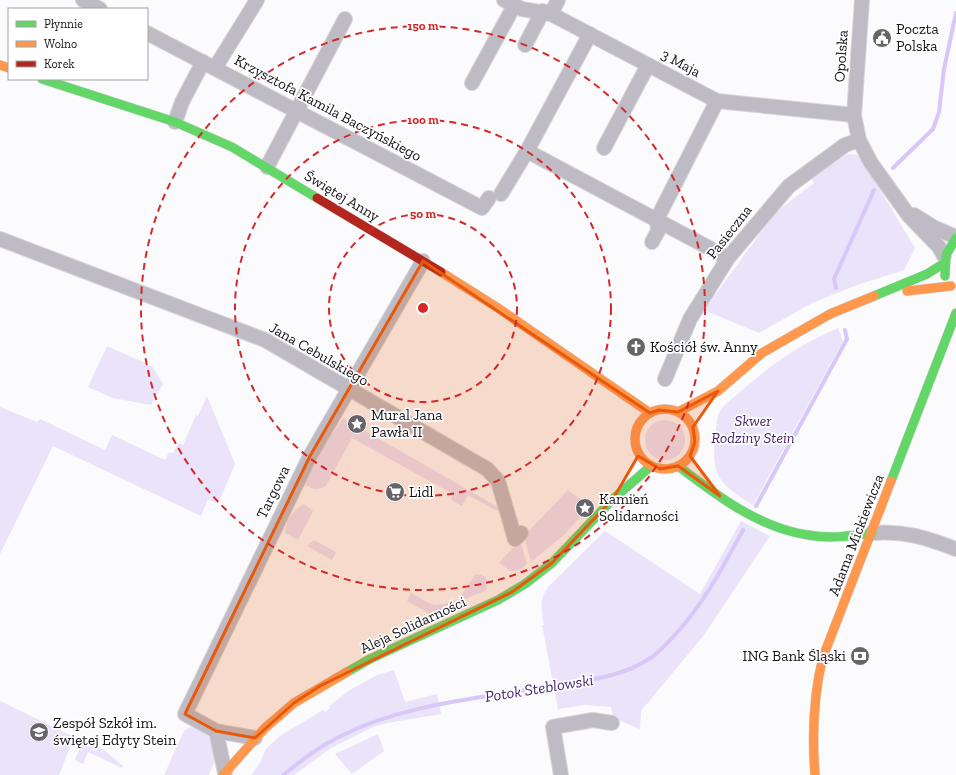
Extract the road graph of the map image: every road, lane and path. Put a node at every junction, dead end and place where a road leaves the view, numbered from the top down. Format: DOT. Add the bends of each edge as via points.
graph roads {
  1 [pos="83,0"];
  2 [pos="257,0"];
  3 [pos="558,0"];
  4 [pos="862,0"];
  5 [pos="509,3"];
  6 [pos="98,8"];
  7 [pos="547,13"];
  8 [pos="345,19"];
  9 [pos="148,34"];
  10 [pos="590,34"];
  11 [pos="525,45"];
  12 [pos="209,65"];
  13 [pos="648,65"];
  14 [pos="45,80"];
  15 [pos="472,83"];
  16 [pos="717,101"];
  17 [pos="297,110"];
  18 [pos="854,115"];
  19 [pos="175,122"];
  20 [pos="859,140"];
  21 [pos="604,148"];
  22 [pos="526,151"];
  23 [pos="267,167"];
  24 [pos="902,205"];
  25 [pos="656,220"];
  26 [pos="956,237"];
  27 [pos="0,239"];
  28 [pos="652,242"];
  29 [pos="728,258"];
  30 [pos="944,260"];
  31 [pos="423,261"];
  32 [pos="953,289"];
  33 [pos="870,298"];
  34 [pos="956,312"];
  35 [pos="665,379"];
  36 [pos="603,383"];
  37 [pos="349,390"];
  38 [pos="718,391"];
  39 [pos="617,400"];
  40 [pos="709,407"];
  41 [pos="678,412"];
  42 [pos="650,413"];
  43 [pos="701,417"];
  44 [pos="693,427"];
  45 [pos="651,466"];
  46 [pos="678,466"];
  47 [pos="628,472"];
  48 [pos="707,475"];
  49 [pos="720,496"];
  50 [pos="614,499"];
  51 [pos="872,533"];
  52 [pos="521,534"];
  53 [pos="956,549"];
  54 [pos="612,723"];
  55 [pos="216,731"];
  56 [pos="255,738"];
  57 [pos="224,774"];
  58 [pos="562,775"];
  59 [pos="815,775"];
  1 -- 6 [label="street"];
  2 -- 12 [label="street"];
  3 -- 7 [label="street"];
  4 -- 18 [label="street, Opolska"];
  5 -- 7 [label="street, 3 Maja" via="522,9"];
  5 -- 15 [label="street"];
  7 -- 10 [label="street, 3 Maja"];
  7 -- 11 [label="street"];
  8 -- 17 [label="street"];
  9 -- 12 [label="street, Krzysztofa Kamila Baczyńskiego"];
  10 -- 13 [label="street, 3 Maja"];
  10 -- 22 [label="street"];
  12 -- 17 [label="street, Krzysztofa Kamila Baczyńskiego"];
  12 -- 19 [label="street" via="182,102"];
  13 -- 16 [label="street, 3 Maja"];
  13 -- 21 [label="street"];
  14 -- 19 [label="street, Świętej Anny"];
  16 -- 18 [label="street, 3 Maja"];
  16 -- 25 [label="street"];
  17 -- 22 [label="street, Krzysztofa Kamila Baczyńskiego" via="482,208 495,196"];
  17 -- 23 [label="street"];
  18 -- 20 [label="street, Opolska"];
  19 -- 23 [label="street, Świętej Anny" via="222,142"];
  20 -- 24 [label="street, Opolska" via="874,167"];
  20 -- 29 [label="street, Pasieczna" via="845,145 789,186"];
  22 -- 25 [label="street"];
  23 -- 31 [label="street, Świętej Anny"];
  24 -- 26 [label="street" via="935,228"];
  24 -- 30 [label="street, Opolska" via="920,229 939,247"];
  25 -- 28 [label="street" via="658,231"];
  25 -- 29 [label="street"];
  26 -- 30 [label="street" via="947,249"];
  27 -- 37 [label="street, Jana Cebulskiego" via="272,344"];
  29 -- 35 [label="street, Pasieczna" via="690,319"];
  30 -- 32 [label="street" via="945,276"];
  30 -- 33 [label="street" via="927,274"];
  31 -- 36 [label="street, Świętej Anny" via="510,316"];
  31 -- 37 [label="street, Targowa"];
  32 -- 33 [label="street" via="931,286"];
  33 -- 38 [label="street" via="830,314 784,339 762,353"];
  34 -- 51 [label="street, Adama Mickiewicza"];
  36 -- 39 [label="street, Świętej Anny"];
  36 -- 42 [label="street, Świętej Anny"];
  37 -- 52 [label="street, Jana Cebulskiego" via="493,474 501,489 515,540"];
  37 -- 55 [label="street, Targowa" via="293,488 185,714"];
  38 -- 40 [label="street"];
  38 -- 41 [label="street"];
  41 -- 42 [label="street" via="659,410"];
  41 -- 44 [label="street"];
  42 -- 45 [label="street" via="635,424 637,457"];
  43 -- 44 [label="street"];
  44 -- 46 [label="street" via="693,459"];
  45 -- 46 [label="street" via="669,469"];
  45 -- 50 [label="street, Aleja Solidarności"];
  46 -- 49 [label="street"];
  47 -- 50 [label="street, Aleja Solidarności"];
  48 -- 49 [label="street"];
  49 -- 51 [label="street" via="757,520 790,533 829,537"];
  50 -- 56 [label="street, Aleja Solidarności" via="552,563 525,584 488,605 370,659 320,686 294,703"];
  51 -- 53 [label="street" via="915,534"];
  51 -- 59 [label="street, Adama Mickiewicza" via="821,664 813,734"];
  54 -- 58 [label="street" via="593,720 553,727"];
  55 -- 56 [label="street, Targowa"];
  55 -- 57 [label="street"];
  56 -- 57 [label="street, Aleja Solidarności"];
}
